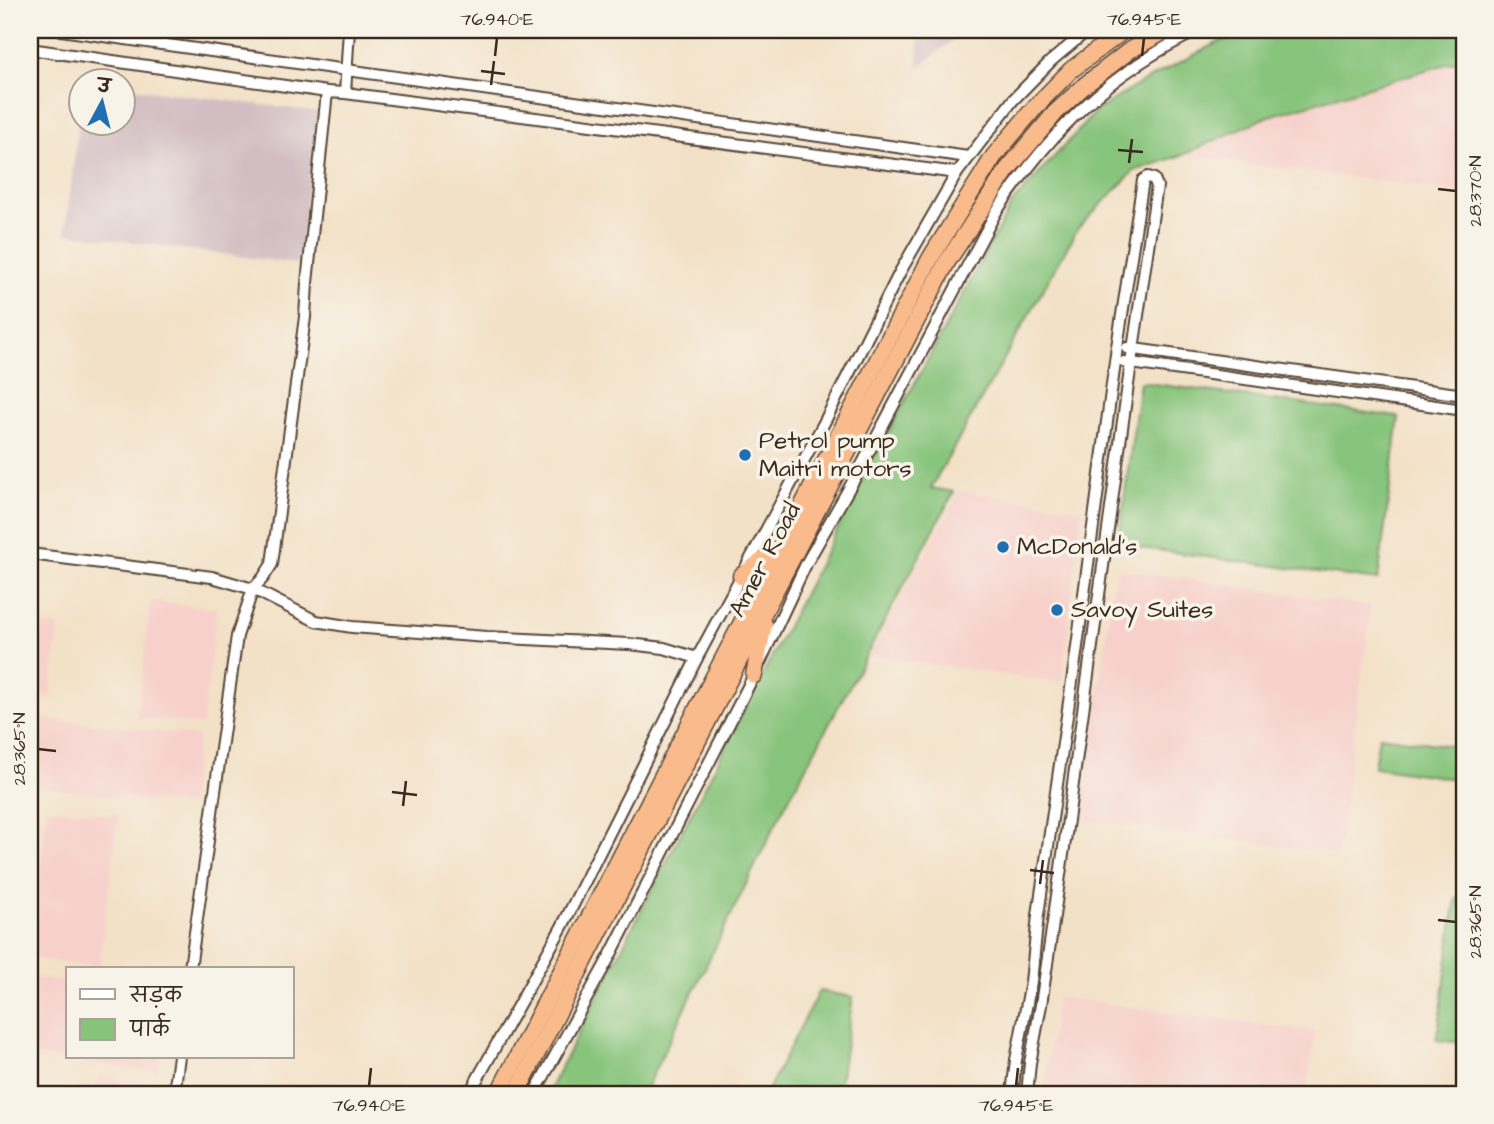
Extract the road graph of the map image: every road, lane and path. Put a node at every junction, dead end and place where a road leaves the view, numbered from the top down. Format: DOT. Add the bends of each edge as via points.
graph roads {
  1 [pos="61,30"];
  2 [pos="349,30"];
  3 [pos="1088,30"];
  4 [pos="1124,30"];
  5 [pos="1167,30"];
  6 [pos="1199,30"];
  7 [pos="30,49"];
  8 [pos="346,70"];
  9 [pos="327,92"];
  10 [pos="345,93"];
  11 [pos="968,157"];
  12 [pos="957,173"];
  13 [pos="1117,347"];
  14 [pos="1133,349"];
  15 [pos="1115,361"];
  16 [pos="1130,363"];
  17 [pos="1464,395"];
  18 [pos="1464,410"];
  19 [pos="779,548"];
  20 [pos="30,554"];
  21 [pos="741,576"];
  22 [pos="253,589"];
  23 [pos="768,604"];
  24 [pos="696,658"];
  25 [pos="754,675"];
  26 [pos="190,967"];
  27 [pos="179,1058"];
  28 [pos="174,1094"];
  29 [pos="469,1094"];
  30 [pos="498,1094"];
  31 [pos="516,1094"];
  32 [pos="534,1094"];
  33 [pos="1012,1094"];
  34 [pos="1027,1094"];
  1 -- 8 [label="street"];
  2 -- 8 [label="street"];
  3 -- 11 [label="street" via="1013,100"];
  4 -- 19 [label="highway, Amer Road" via="1071,70 994,156 931,257"];
  5 -- 23 [label="highway, Amer Road" via="1130,50 1085,85 1007,170 947,262"];
  6 -- 25 [label="street" via="1147,57 1088,101 1014,186 806,565"];
  7 -- 9 [label="street"];
  8 -- 10 [label="street"];
  8 -- 11 [label="street"];
  9 -- 10 [label="street"];
  9 -- 22 [label="street" via="305,317 272,564"];
  10 -- 12 [label="street"];
  11 -- 12 [label="street"];
  12 -- 21 [label="street"];
  13 -- 14 [label="street"];
  13 -- 14 [label="street" via="1143,180 1148,177 1157,186"];
  13 -- 15 [label="street"];
  14 -- 16 [label="street"];
  14 -- 17 [label="street"];
  15 -- 16 [label="street"];
  15 -- 33 [label="street"];
  16 -- 18 [label="street"];
  16 -- 34 [label="street"];
  19 -- 21 [label="highway"];
  19 -- 30 [label="highway, Amer Road"];
  20 -- 22 [label="street" via="212,578"];
  21 -- 24 [label="street"];
  22 -- 24 [label="street" via="316,621 352,627 629,644"];
  22 -- 26 [label="street" via="237,636"];
  23 -- 25 [label="highway"];
  23 -- 31 [label="highway, Amer Road"];
  24 -- 29 [label="street" via="563,925"];
  25 -- 32 [label="street"];
  27 -- 28 [label="street"];
}
